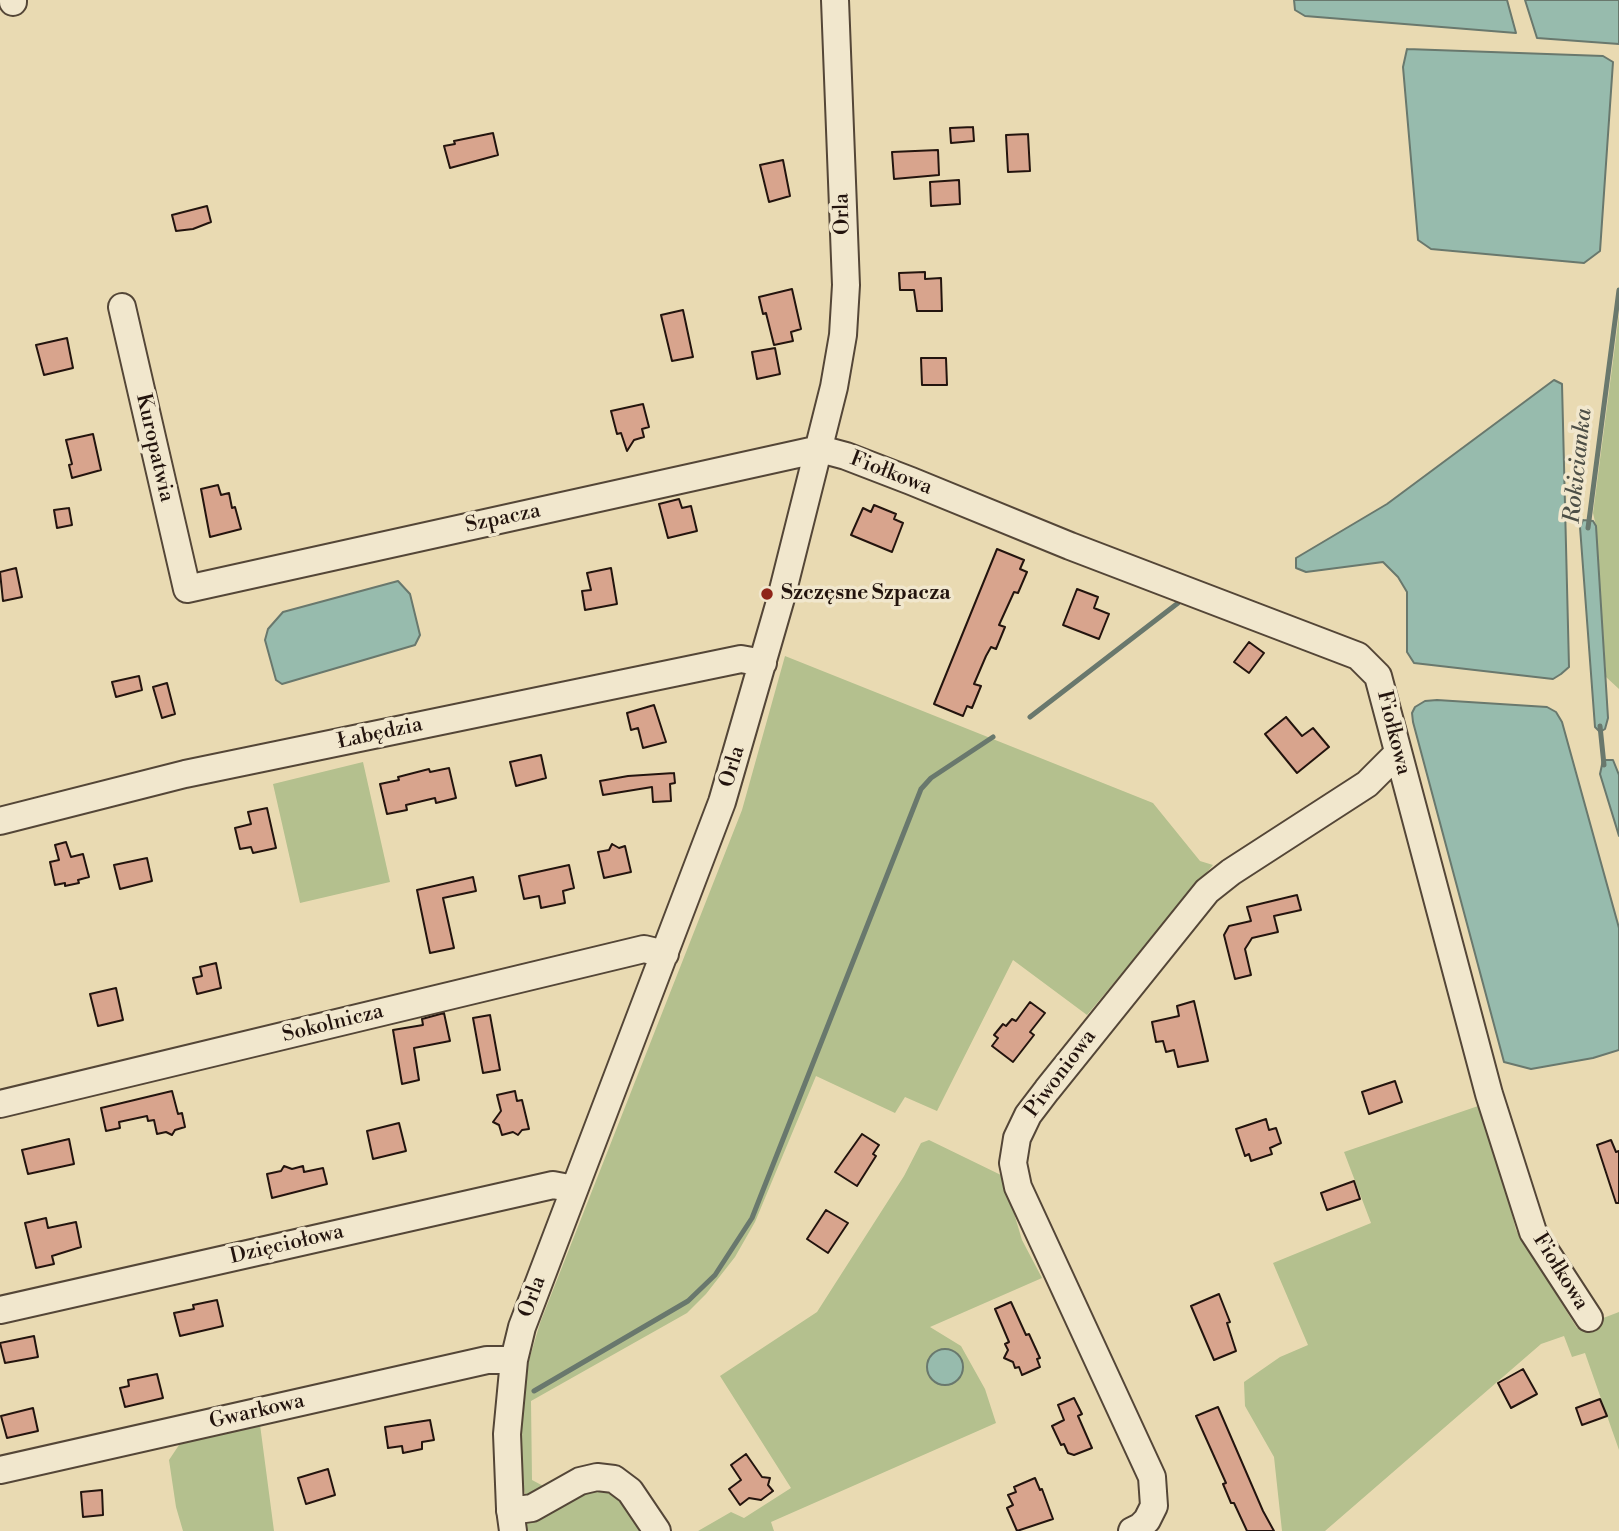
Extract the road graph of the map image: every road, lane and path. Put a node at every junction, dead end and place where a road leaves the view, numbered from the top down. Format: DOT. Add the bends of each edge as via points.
graph roads {
  1 [pos="835,0"];
  2 [pos="122,307"];
  3 [pos="820,449"];
  4 [pos="187,589"];
  5 [pos="762,663"];
  6 [pos="1397,754"];
  7 [pos="0,821"];
  8 [pos="665,954"];
  9 [pos="0,1104"];
  10 [pos="574,1189"];
  11 [pos="0,1310"];
  12 [pos="1589,1318"];
  13 [pos="514,1360"];
  14 [pos="0,1470"];
  15 [pos="511,1517"];
  16 [pos="656,1531"];
  17 [pos="1132,1531"];
  1 -- 3 [label="street, Orla" via="846,285 839,361"];
  2 -- 4 [label="street, Kuropatwia"];
  3 -- 4 [label="street, Szpacza"];
  3 -- 5 [label="street, Orla"];
  3 -- 6 [label="street, Fiołkowa" via="1358,656 1378,676"];
  5 -- 7 [label="street, Łabędzia" via="741,659 633,681 185,774"];
  5 -- 8 [label="street, Orla" via="722,802"];
  6 -- 12 [label="street, Fiołkowa" via="1489,1094 1533,1232"];
  6 -- 17 [label="street, Piwoniowa" via="1367,784 1231,872 1191,907 1047,1090 1017,1138 1013,1163 1018,1187 1152,1477 1154,1506 1147,1520"];
  8 -- 9 [label="street, Sokolnicza" via="644,948"];
  8 -- 10 [label="street, Orla"];
  10 -- 11 [label="street, Dzięciołowa" via="553,1185"];
  10 -- 13 [label="street, Orla" via="533,1294"];
  13 -- 14 [label="street, Gwarkowa" via="487,1360"];
  13 -- 15 [label="street, Orla" via="508,1434"];
  15 -- 16 [label="street" via="580,1481 597,1477 614,1479 630,1491"];
}
